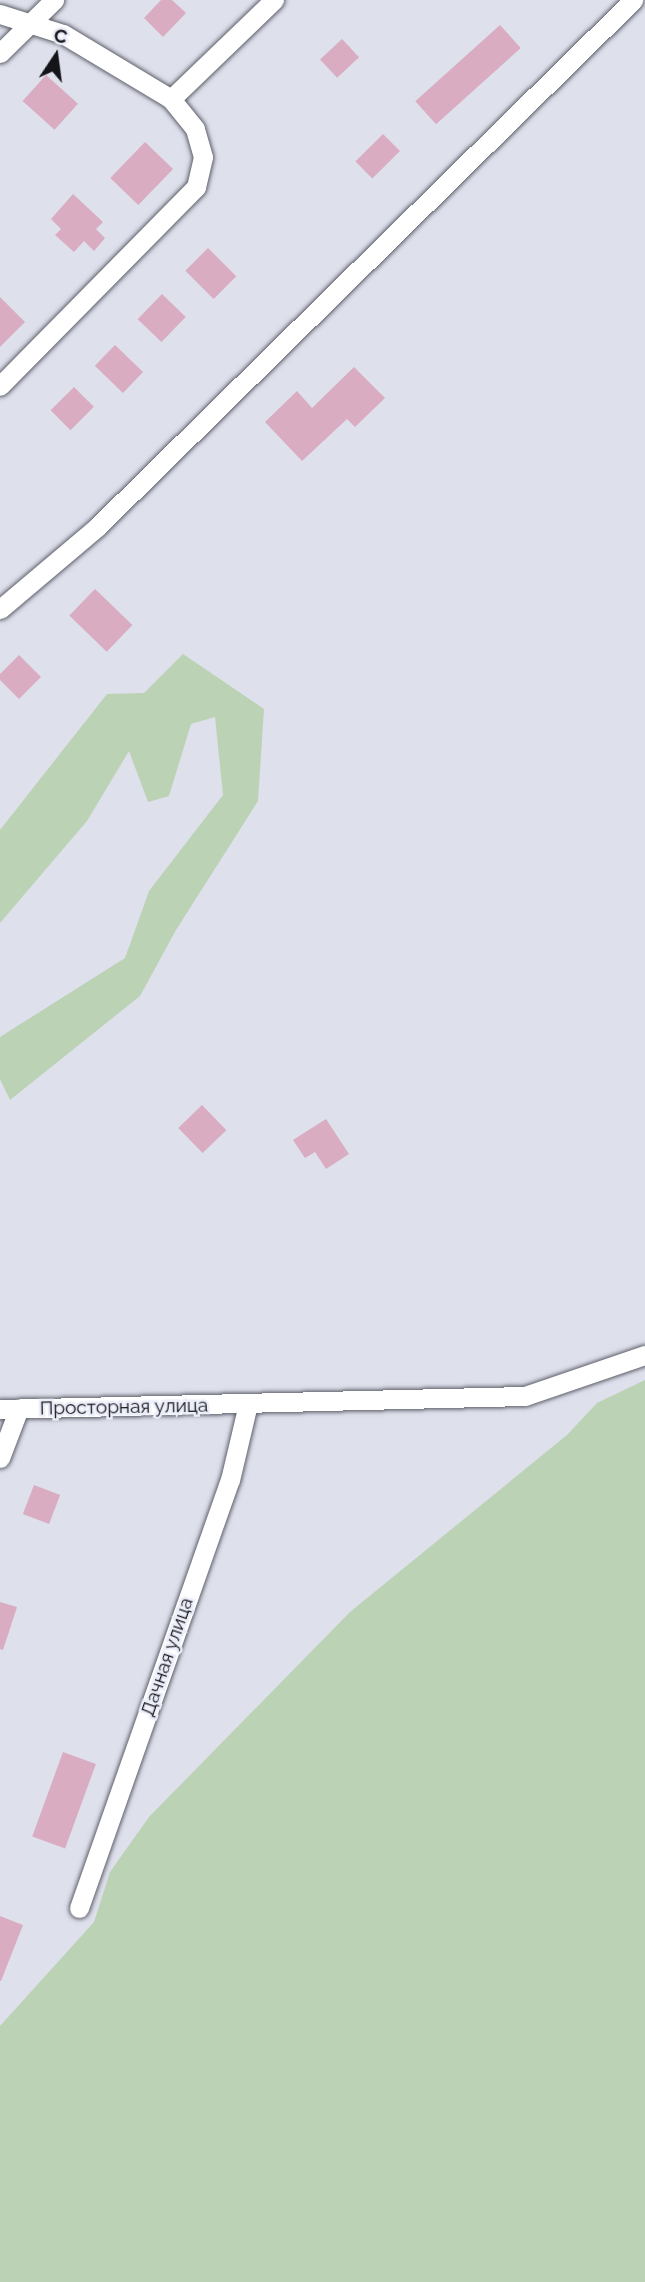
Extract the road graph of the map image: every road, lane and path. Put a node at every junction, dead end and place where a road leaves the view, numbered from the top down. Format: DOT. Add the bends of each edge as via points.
graph roads {
  1 [pos="54,0"];
  2 [pos="274,0"];
  3 [pos="633,0"];
  4 [pos="0,14"];
  5 [pos="29,24"];
  6 [pos="0,53"];
  7 [pos="171,99"];
  8 [pos="0,386"];
  9 [pos="0,609"];
  10 [pos="645,1354"];
  11 [pos="248,1405"];
  12 [pos="9,1408"];
  13 [pos="0,1458"];
  14 [pos="79,1908"];
  1 -- 5 [label="street"];
  2 -- 7 [label="street"];
  3 -- 9 [label="street" via="97,527"];
  4 -- 5 [label="street"];
  5 -- 6 [label="street"];
  5 -- 7 [label="street" via="63,34"];
  7 -- 8 [label="street" via="195,129 203,158 196,187"];
  10 -- 11 [label="street, Просторная улица" via="525,1396"];
  11 -- 12 [label="street, Просторная улица"];
  11 -- 14 [label="street, Дачная улица" via="230,1480"];
  12 -- 13 [label="street"];
}
